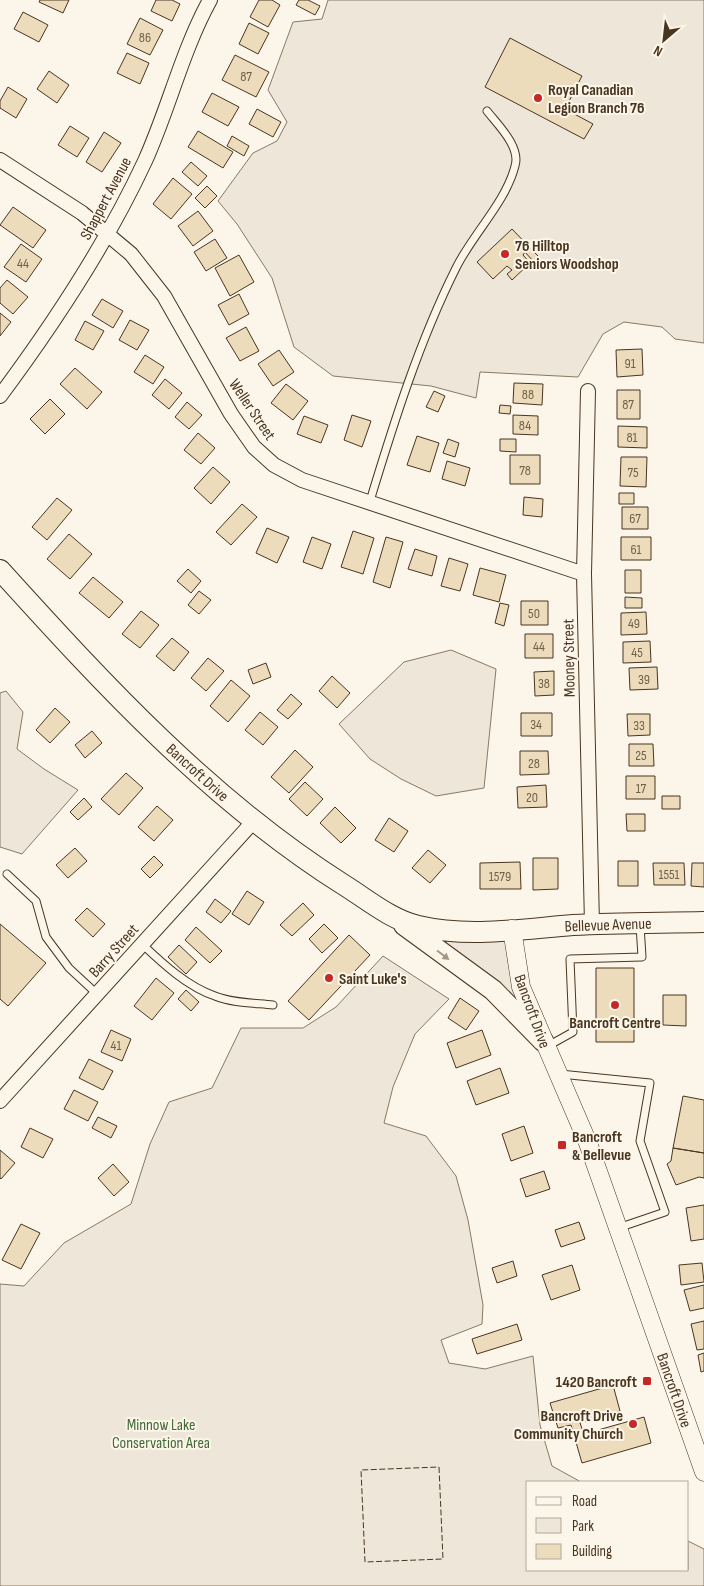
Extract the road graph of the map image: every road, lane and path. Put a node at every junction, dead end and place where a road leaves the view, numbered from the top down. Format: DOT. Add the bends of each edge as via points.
graph roads {
  1 [pos="210,0"];
  2 [pos="487,111"];
  3 [pos="0,160"];
  4 [pos="108,234"];
  5 [pos="588,391"];
  6 [pos="0,396"];
  7 [pos="370,501"];
  8 [pos="0,570"];
  9 [pos="584,574"];
  10 [pos="253,822"];
  11 [pos="7,874"];
  12 [pos="390,915"];
  13 [pos="704,922"];
  14 [pos="640,923"];
  15 [pos="592,924"];
  16 [pos="512,929"];
  17 [pos="142,944"];
  18 [pos="97,994"];
  19 [pos="273,1005"];
  20 [pos="544,1044"];
  21 [pos="557,1074"];
  22 [pos="0,1101"];
  23 [pos="618,1228"];
  24 [pos="704,1472"];
  1 -- 4 [label="street, Shappert Avenue" via="186,52 145,161"];
  2 -- 7 [label="lane" via="506,135 516,156 516,166 492,212 456,266 434,316"];
  3 -- 4 [label="street, Weller Street"];
  4 -- 6 [label="street, Shappert Avenue" via="66,302"];
  4 -- 7 [label="street, Weller Street" via="131,254 164,296 231,414 254,447 286,473"];
  5 -- 9 [label="street, Mooney Street"];
  7 -- 9 [label="street, Weller Street"];
  8 -- 10 [label="main road, Bancroft Drive" via="93,673"];
  9 -- 15 [label="street, Mooney Street"];
  10 -- 12 [label="main road, Bancroft Drive"];
  10 -- 17 [label="street, Barry Street"];
  11 -- 18 [label="lane" via="36,901 46,937 69,968"];
  12 -- 16 [label="main road, Bancroft Drive" via="416,925 461,932"];
  12 -- 20 [label="main road, one-way" via="493,990"];
  13 -- 14 [label="main road, Bellevue Avenue"];
  14 -- 15 [label="main road, Bellevue Avenue"];
  14 -- 20 [label="lane" via="642,957 570,959 573,1032"];
  15 -- 16 [label="main road, Bellevue Avenue"];
  16 -- 20 [label="street, Bancroft Drive" via="521,987"];
  17 -- 18 [label="street, Barry Street"];
  17 -- 19 [label="lane" via="194,986 214,996"];
  18 -- 22 [label="street, Barry Street"];
  20 -- 21 [label="street, Bancroft Drive"];
  21 -- 23 [label="street, Bancroft Drive" via="588,1143"];
  21 -- 23 [label="lane" via="650,1083 640,1141 665,1212"];
  23 -- 24 [label="street, Bancroft Drive"];
}
